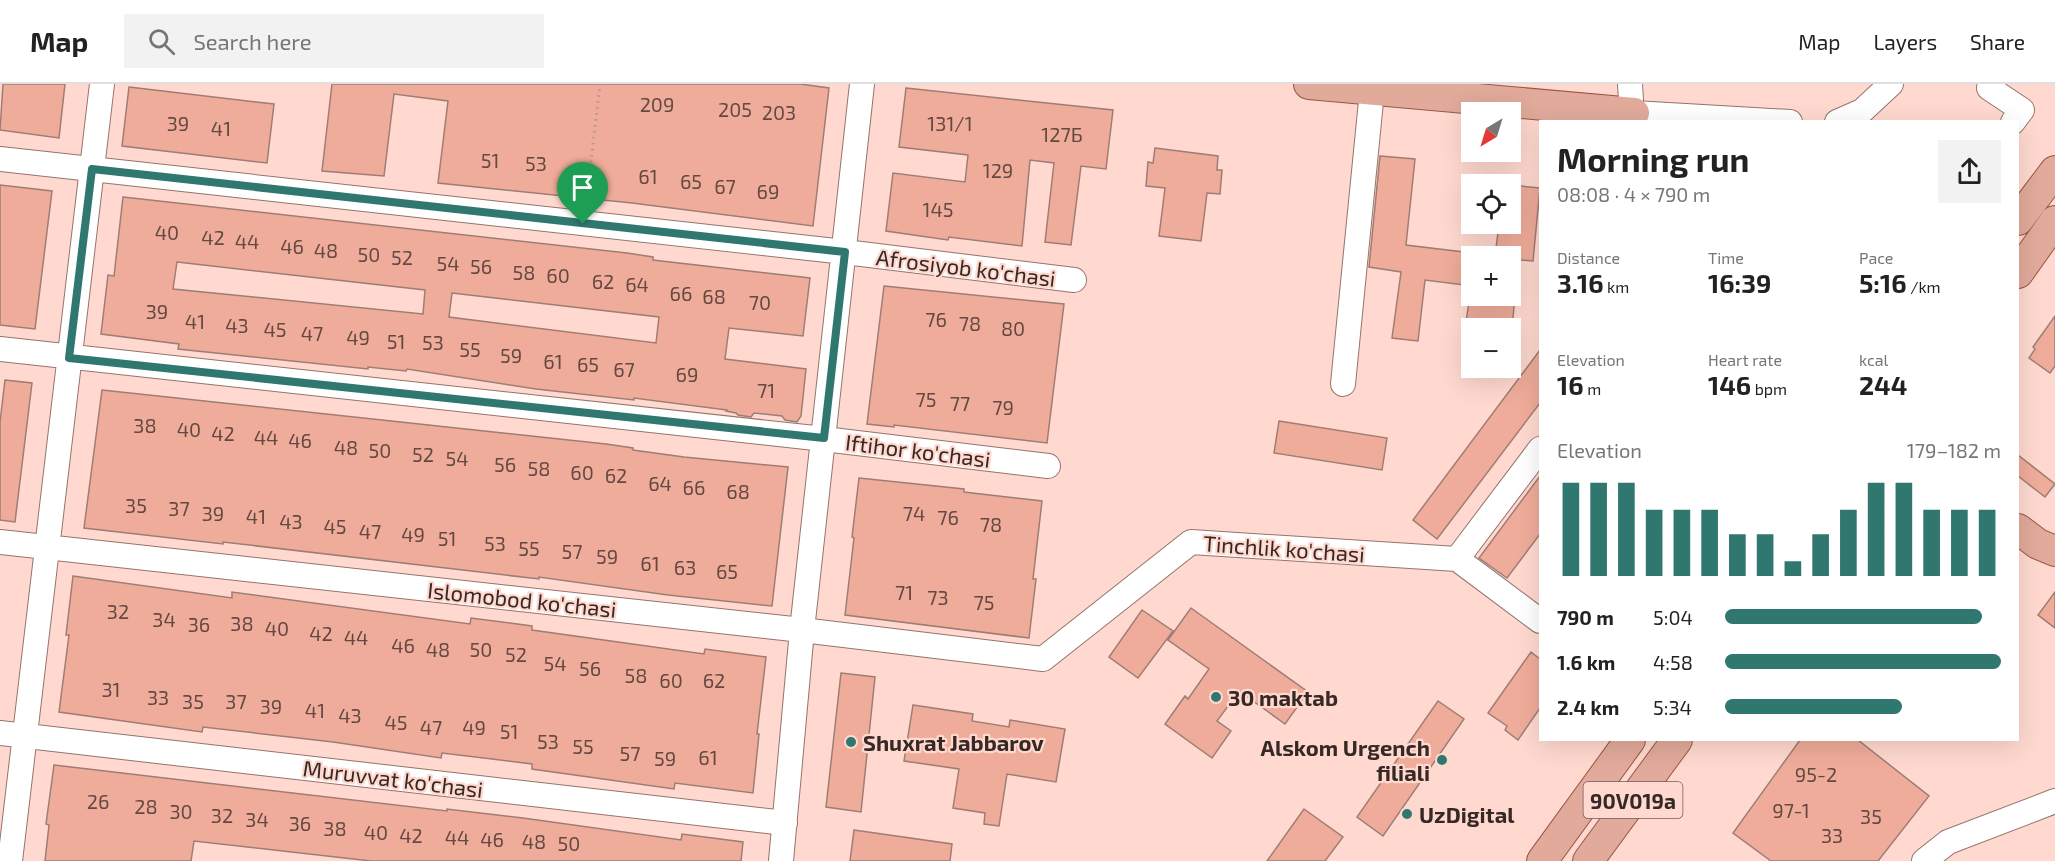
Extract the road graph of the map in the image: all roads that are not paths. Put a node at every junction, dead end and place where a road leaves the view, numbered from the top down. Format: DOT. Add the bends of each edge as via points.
graph roads {
  1 [pos="102,84"];
  2 [pos="862,84"];
  3 [pos="1309,84"];
  4 [pos="1476,84"];
  5 [pos="1892,84"];
  6 [pos="1989,88"];
  7 [pos="1372,91"];
  8 [pos="1625,107"];
  9 [pos="1768,120"];
  10 [pos="1842,120"];
  11 [pos="2014,120"];
  12 [pos="0,159"];
  13 [pos="92,169"];
  14 [pos="2055,171"];
  15 [pos="2019,219"];
  16 [pos="2055,221"];
  17 [pos="845,252"];
  18 [pos="2019,272"];
  19 [pos="1074,280"];
  20 [pos="0,350"];
  21 [pos="69,358"];
  22 [pos="1342,384"];
  23 [pos="824,438"];
  24 [pos="1539,450"];
  25 [pos="1048,466"];
  26 [pos="2019,530"];
  27 [pos="0,542"];
  28 [pos="47,547"];
  29 [pos="2019,549"];
  30 [pos="2055,550"];
  31 [pos="1457,559"];
  32 [pos="2055,567"];
  33 [pos="1539,620"];
  34 [pos="802,630"];
  35 [pos="1043,659"];
  36 [pos="0,733"];
  37 [pos="24,735"];
  38 [pos="1629,741"];
  39 [pos="1676,741"];
  40 [pos="2055,801"];
  41 [pos="785,823"];
  42 [pos="10,861"];
  43 [pos="781,861"];
  44 [pos="1542,861"];
  45 [pos="1588,861"];
  46 [pos="1924,861"];
  1 -- 13 [label="street"];
  2 -- 17 [label="street"];
  3 -- 7 [label="main road"];
  4 -- 8 [label="main road"];
  5 -- 10 [label="street" via="1862,111"];
  6 -- 11 [label="street" via="2022,110"];
  7 -- 8 [label="main road"];
  7 -- 22 [label="street"];
  8 -- 9 [label="street"];
  12 -- 13 [label="street, Afrosiyob ko'chasi"];
  13 -- 17 [label="street, Afrosiyob ko'chasi"];
  13 -- 21 [label="street"];
  14 -- 15 [label="main road"];
  16 -- 18 [label="main road"];
  17 -- 19 [label="street, Afrosiyob ko'chasi"];
  17 -- 23 [label="street"];
  20 -- 21 [label="street, Iftihor ko'chasi"];
  21 -- 23 [label="street, Iftihor ko'chasi"];
  21 -- 28 [label="street"];
  23 -- 25 [label="street, Iftihor ko'chasi"];
  23 -- 34 [label="street"];
  24 -- 31 [label="street"];
  26 -- 30 [label="main road" via="2038,544"];
  27 -- 28 [label="street, Islomobod ko'chasi"];
  28 -- 34 [label="street, Islomobod ko'chasi"];
  28 -- 37 [label="street"];
  29 -- 32 [label="main road" via="2031,559"];
  31 -- 33 [label="street"];
  31 -- 35 [label="street, Tinchlik ko'chasi" via="1191,542"];
  34 -- 35 [label="street, Islomobod ko'chasi"];
  34 -- 41 [label="street"];
  36 -- 37 [label="street, Muruvvat ko'chasi"];
  37 -- 41 [label="street, Muruvvat ko'chasi"];
  37 -- 42 [label="street"];
  38 -- 44 [label="main road, 90V019a"];
  39 -- 45 [label="main road, 90V019a"];
  40 -- 46 [label="street" via="1948,842"];
  41 -- 43 [label="street"];
}
